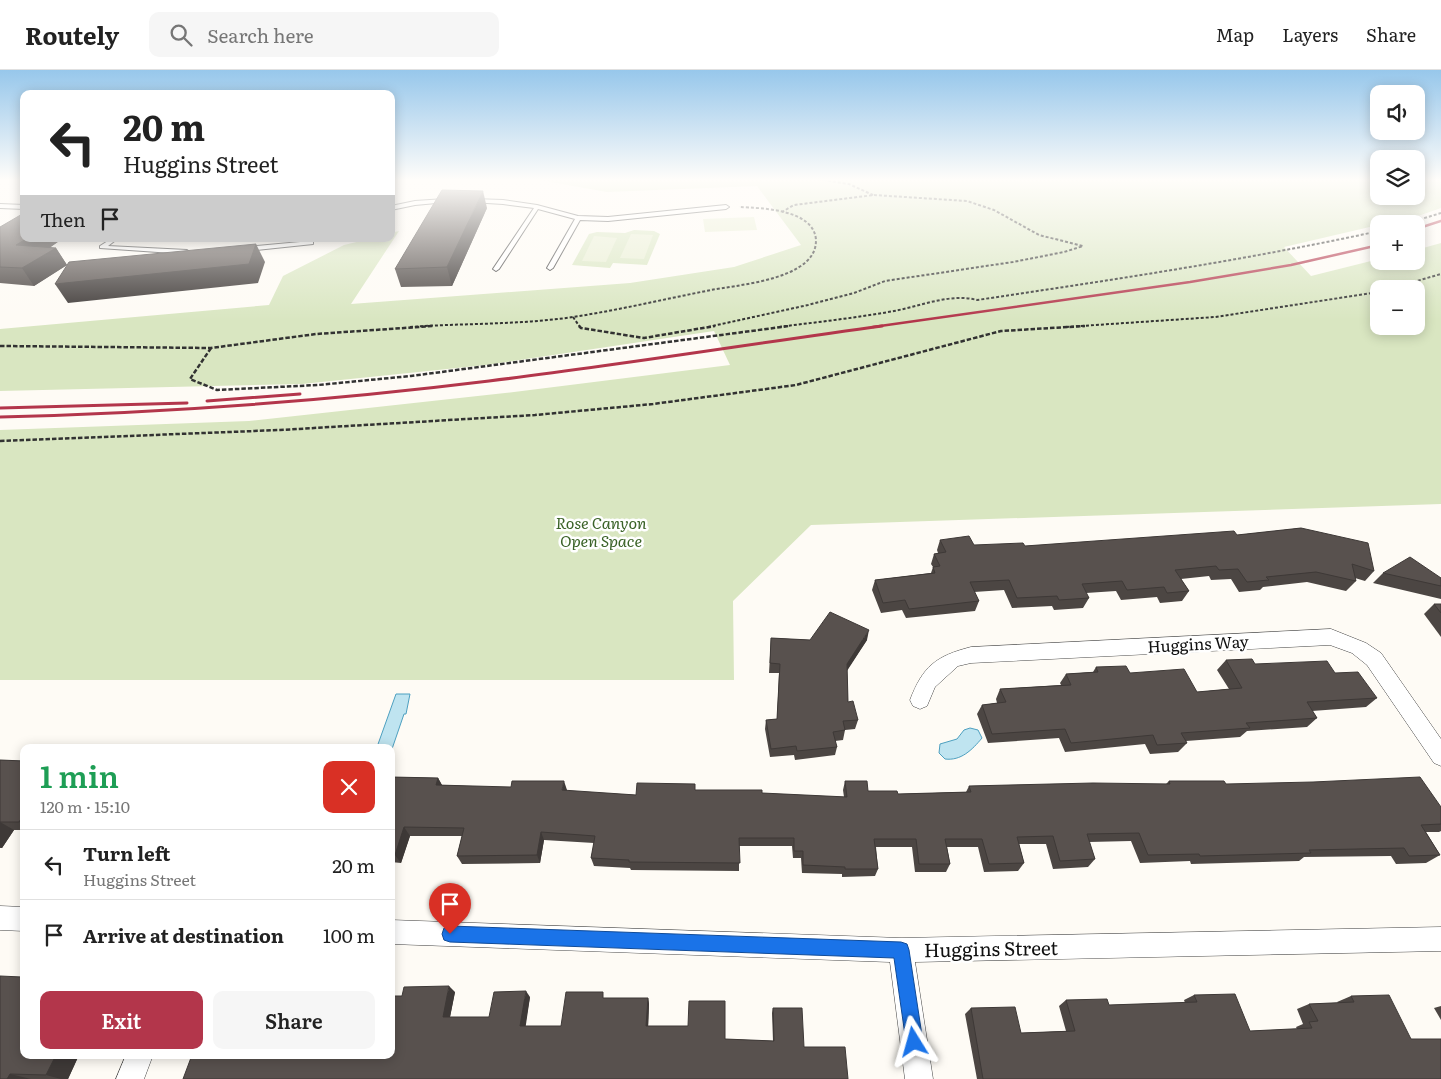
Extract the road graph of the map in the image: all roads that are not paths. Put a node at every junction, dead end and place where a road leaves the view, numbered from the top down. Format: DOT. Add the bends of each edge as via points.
graph roads {
  1 [pos="524,226"];
  2 [pos="573,226"];
  3 [pos="110,242"];
  4 [pos="311,244"];
  5 [pos="244,249"];
  6 [pos="196,253"];
  7 [pos="550,268"];
  8 [pos="496,269"];
  9 [pos="920,700"];
  10 [pos="1441,756"];
  11 [pos="0,918"];
  12 [pos="20,919"];
  13 [pos="395,932"];
  14 [pos="1441,939"];
  15 [pos="901,950"];
  16 [pos="138,1059"];
  17 [pos="130,1079"];
  18 [pos="920,1079"];
  1 -- 8 [label="lane"];
  2 -- 7 [label="lane"];
  3 -- 6 [label="lane" via="102,247"];
  4 -- 5 [label="lane"];
  9 -- 10 [label="street, Huggins Way" via="927,682 952,660 971,655 1331,637 1358,648 1374,659"];
  11 -- 12 [label="street"];
  13 -- 15 [label="street, Huggins Street"];
  14 -- 15 [label="street, Huggins Street"];
  15 -- 18 [label="street"];
  16 -- 17 [label="street"];
}
